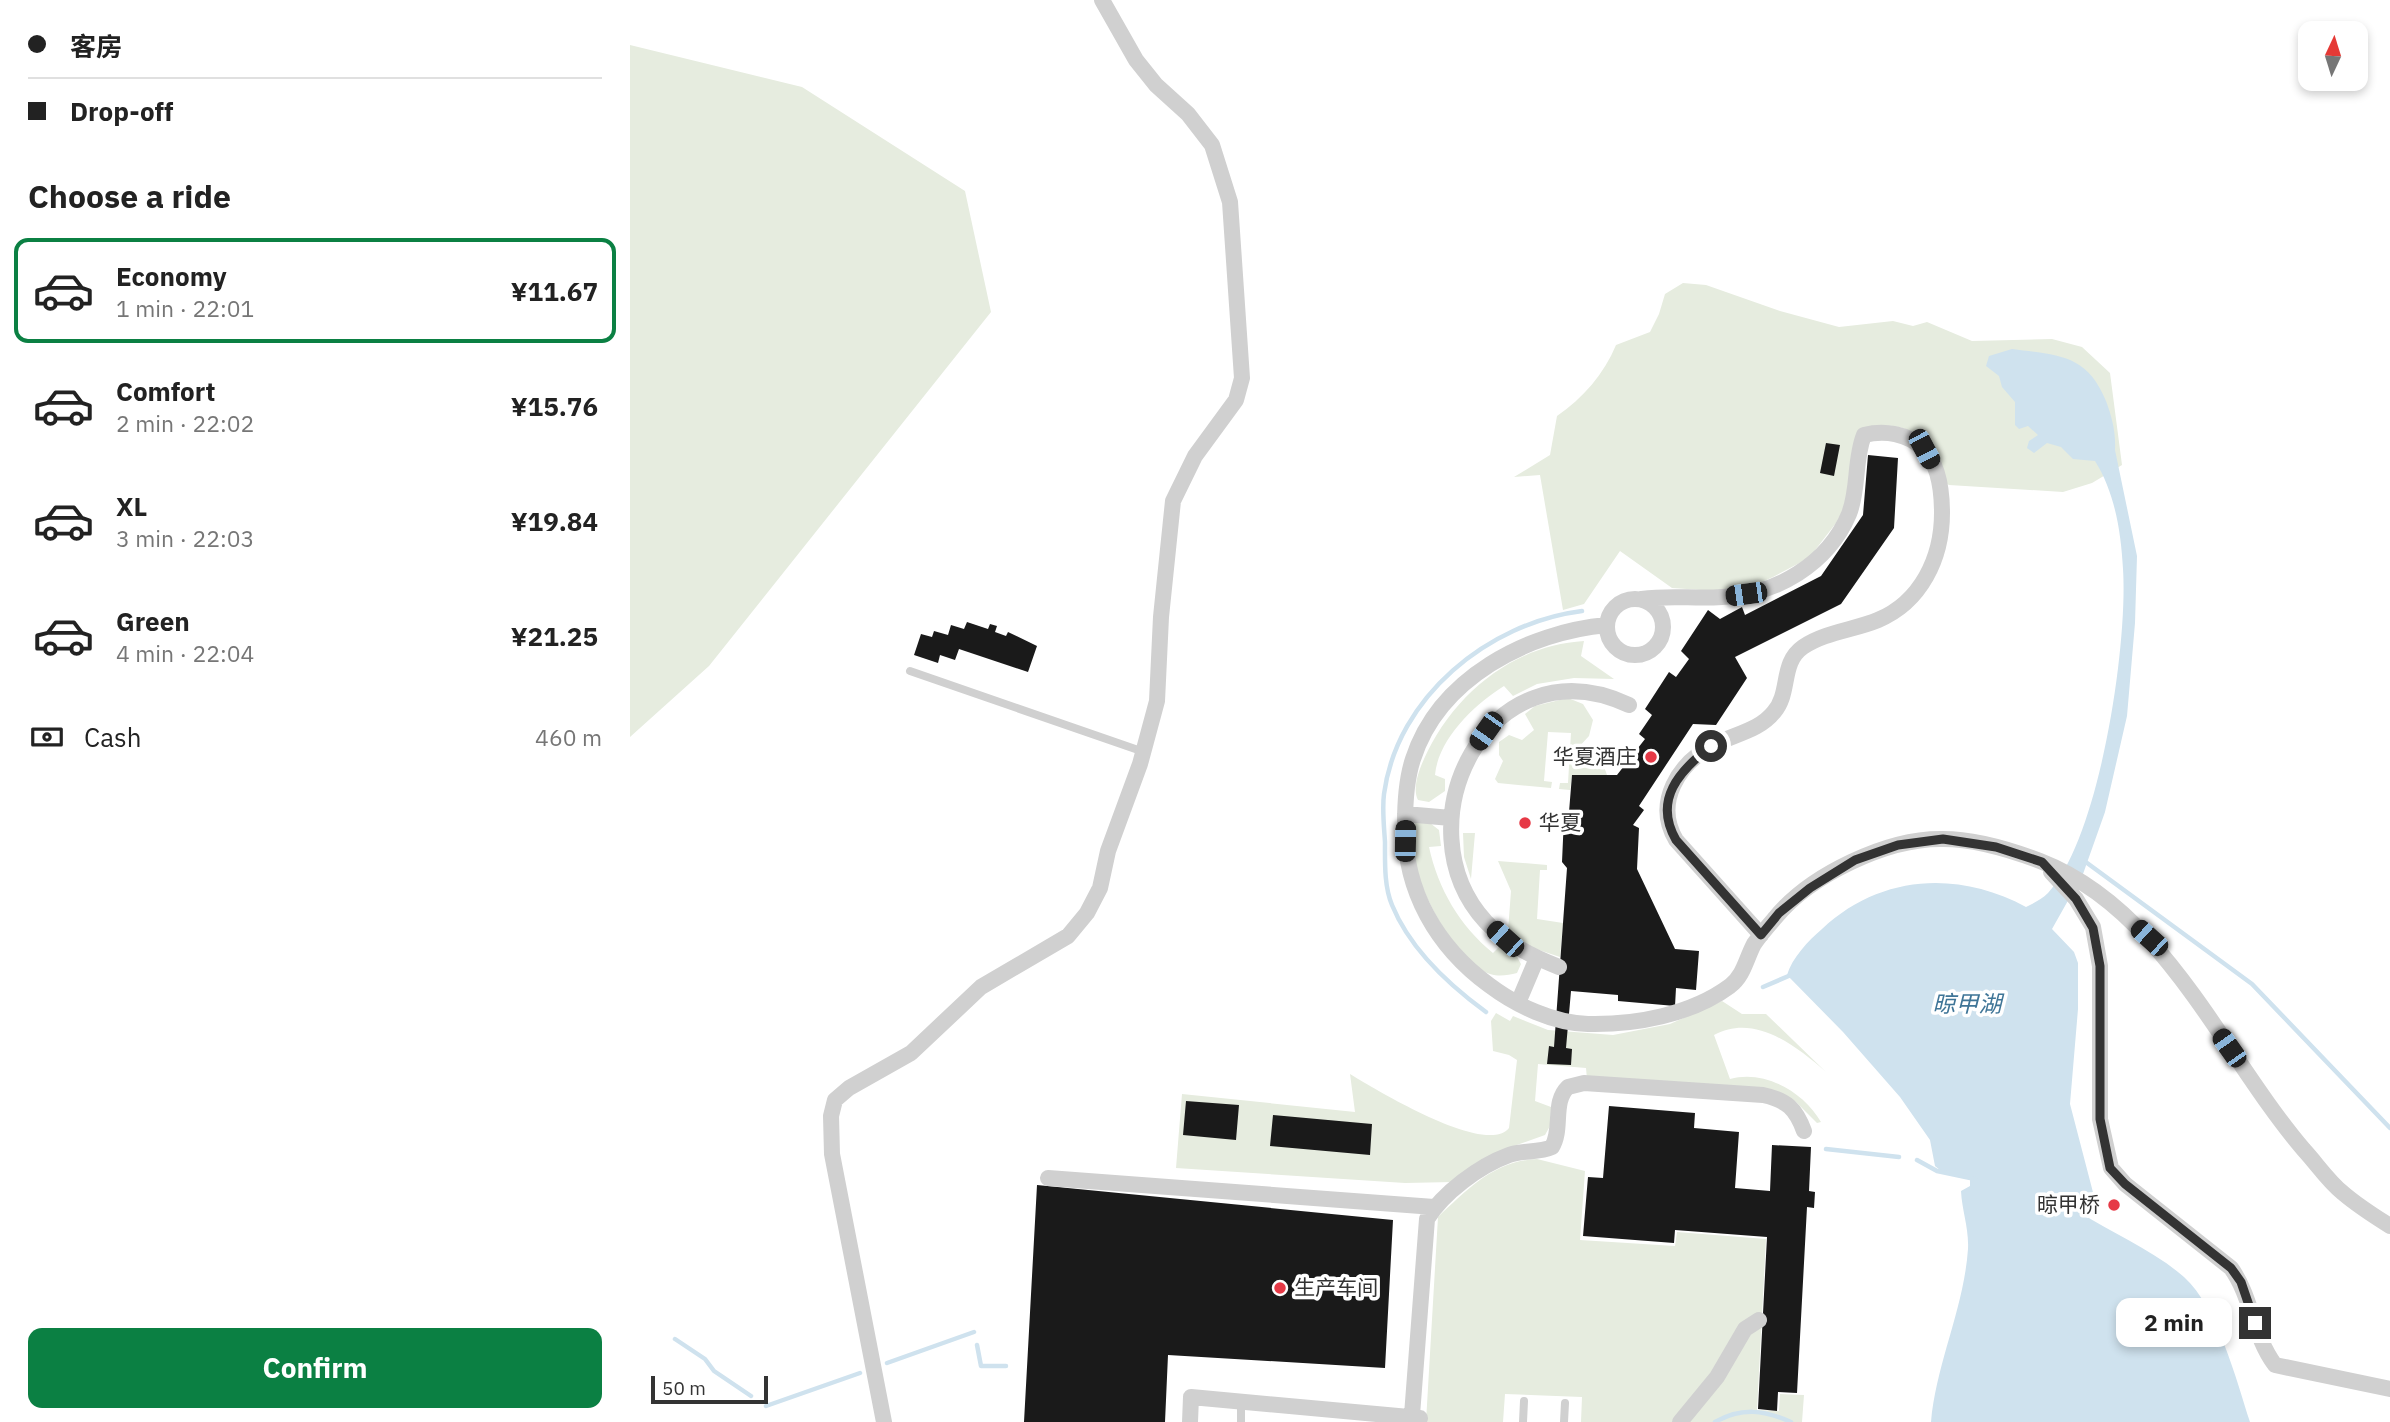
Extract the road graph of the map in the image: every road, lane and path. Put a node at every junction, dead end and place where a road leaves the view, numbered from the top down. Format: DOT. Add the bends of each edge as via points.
graph roads {
  1 [pos="1102,0"];
  2 [pos="1642,599"];
  3 [pos="1607,625"];
  4 [pos="910,671"];
  5 [pos="1629,705"];
  6 [pos="1144,752"];
  7 [pos="1405,814"];
  8 [pos="1451,818"];
  9 [pos="2042,862"];
  10 [pos="1761,935"];
  11 [pos="1537,958"];
  12 [pos="1559,967"];
  13 [pos="1518,1003"];
  14 [pos="1804,1131"];
  15 [pos="1048,1178"];
  16 [pos="1434,1207"];
  17 [pos="2390,1226"];
  18 [pos="1759,1320"];
  19 [pos="2390,1389"];
  20 [pos="1241,1401"];
  21 [pos="1524,1401"];
  22 [pos="1565,1403"];
  23 [pos="1416,1419"];
  24 [pos="884,1422"];
  25 [pos="1189,1422"];
  26 [pos="1241,1422"];
  27 [pos="1523,1422"];
  28 [pos="1564,1422"];
  29 [pos="1680,1422"];
  1 -- 6 [label="street" via="1136,60 1212,145 1230,202 1242,378 1236,400 1195,456 1172,501 1157,701"];
  2 -- 3 [label="street" via="1632,598 1615,607"];
  2 -- 3 [label="street" via="1662,618 1662,638 1650,651 1625,653 1611,642"];
  2 -- 10 [label="street" via="1746,594 1808,569 1831,546 1849,513 1864,435 1894,433 1912,440 1924,449 1936,471 1942,533 1922,585 1905,604 1880,619 1801,649 1787,669 1786,689 1775,711 1761,724 1711,746 1688,765 1673,786 1667,824 1676,840"];
  3 -- 7 [label="street" via="1549,635 1496,659 1465,683 1434,717 1413,756"];
  4 -- 6 [label="lane"];
  5 -- 8 [label="street" via="1598,692 1562,690 1531,697 1507,712 1470,753"];
  6 -- 24 [label="street" via="1108,851 1100,888 1068,936 981,987 911,1053 835,1100 832,1154"];
  7 -- 8 [label="street"];
  7 -- 13 [label="street" via="1414,891 1436,932 1461,964"];
  8 -- 11 [label="street" via="1455,858 1467,894 1485,921"];
  9 -- 10 [label="street" via="1996,847 1943,839 1898,845 1855,860 1810,888"];
  9 -- 17 [label="street" via="2096,891 2149,938 2285,1127 2340,1191"];
  9 -- 19 [label="street" via="2076,899 2093,928 2100,966 2100,1119 2110,1168 2231,1268 2241,1282 2266,1354 2275,1365"];
  10 -- 13 [label="street" via="1734,984 1674,1013 1625,1023 1585,1024 1552,1019"];
  11 -- 12 [label="street"];
  11 -- 13 [label="street"];
  14 -- 16 [label="street" via="1798,1112 1763,1095 1575,1084 1561,1097 1557,1139 1552,1147 1507,1156"];
  15 -- 16 [label="street"];
  16 -- 23 [label="street" via="1427,1219"];
  18 -- 29 [label="street" via="1745,1329 1717,1377"];
  20 -- 23 [label="street"];
  20 -- 25 [label="street" via="1191,1397"];
  20 -- 26 [label="lane"];
  21 -- 27 [label="lane"];
  22 -- 28 [label="lane"];
}
